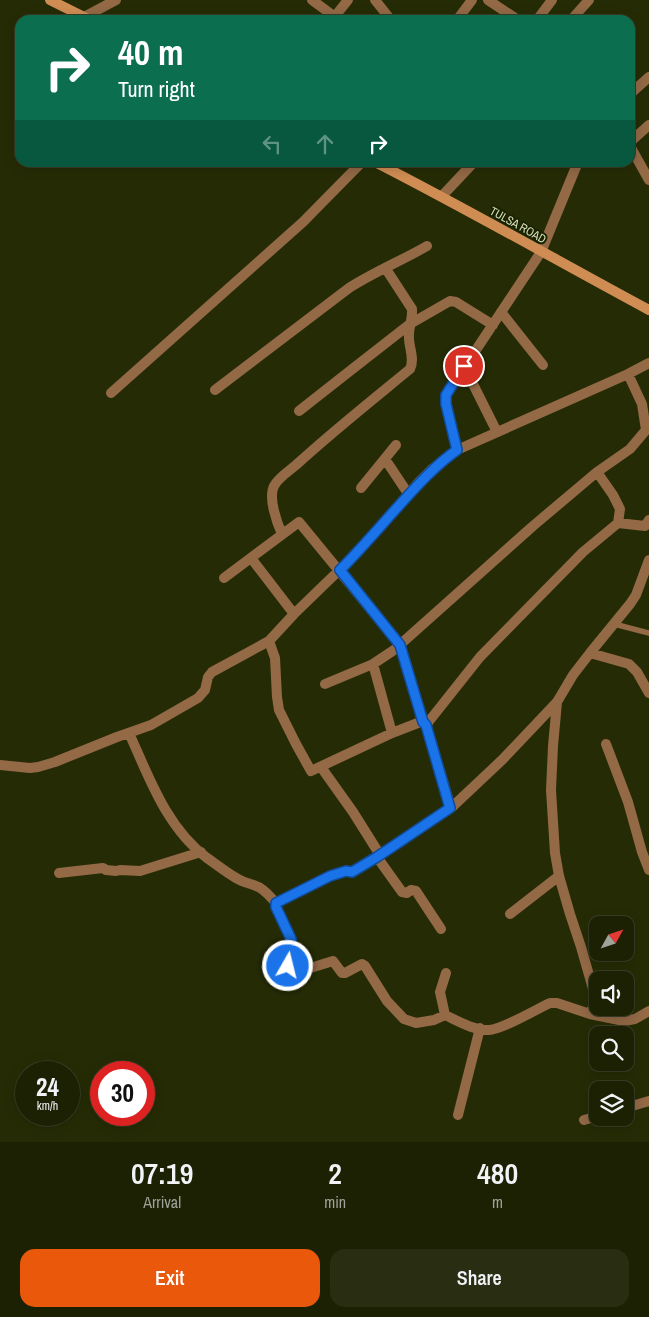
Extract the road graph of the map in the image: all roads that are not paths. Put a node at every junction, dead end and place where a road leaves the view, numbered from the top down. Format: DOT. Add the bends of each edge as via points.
graph roads {
  1 [pos="50,0"];
  2 [pos="116,0"];
  3 [pos="312,0"];
  4 [pos="348,0"];
  5 [pos="375,0"];
  6 [pos="472,0"];
  7 [pos="488,0"];
  8 [pos="552,0"];
  9 [pos="589,0"];
  10 [pos="81,15"];
  11 [pos="92,15"];
  12 [pos="330,15"];
  13 [pos="336,15"];
  14 [pos="387,15"];
  15 [pos="461,15"];
  16 [pos="510,15"];
  17 [pos="540,15"];
  18 [pos="576,15"];
  19 [pos="649,77"];
  20 [pos="635,90"];
  21 [pos="649,125"];
  22 [pos="635,139"];
  23 [pos="635,153"];
  24 [pos="357,167"];
  25 [pos="385,167"];
  26 [pos="469,167"];
  27 [pos="576,167"];
  28 [pos="649,180"];
  29 [pos="442,196"];
  30 [pos="427,246"];
  31 [pos="541,252"];
  32 [pos="386,269"];
  33 [pos="649,310"];
  34 [pos="501,312"];
  35 [pos="410,324"];
  36 [pos="493,325"];
  37 [pos="649,363"];
  38 [pos="543,364"];
  39 [pos="464,366"];
  40 [pos="628,374"];
  41 [pos="215,390"];
  42 [pos="111,393"];
  43 [pos="300,411"];
  44 [pos="497,432"];
  45 [pos="396,445"];
  46 [pos="457,450"];
  47 [pos="385,458"];
  48 [pos="597,472"];
  49 [pos="361,488"];
  50 [pos="408,494"];
  51 [pos="649,520"];
  52 [pos="618,522"];
  53 [pos="282,534"];
  54 [pos="251,558"];
  55 [pos="649,560"];
  56 [pos="340,570"];
  57 [pos="224,578"];
  58 [pos="294,614"];
  59 [pos="614,624"];
  60 [pos="649,633"];
  61 [pos="269,641"];
  62 [pos="400,645"];
  63 [pos="590,653"];
  64 [pos="373,664"];
  65 [pos="325,684"];
  66 [pos="649,693"];
  67 [pos="557,702"];
  68 [pos="424,723"];
  69 [pos="129,732"];
  70 [pos="392,733"];
  71 [pos="606,744"];
  72 [pos="0,765"];
  73 [pos="321,767"];
  74 [pos="450,808"];
  75 [pos="200,852"];
  76 [pos="379,856"];
  77 [pos="649,870"];
  78 [pos="59,873"];
  79 [pos="559,876"];
  80 [pos="276,903"];
  81 [pos="510,914"];
  82 [pos="441,929"];
  83 [pos="446,973"];
  84 [pos="589,976"];
  85 [pos="649,1011"];
  86 [pos="589,1014"];
  87 [pos="445,1015"];
  88 [pos="600,1016"];
  89 [pos="480,1028"];
  90 [pos="649,1101"];
  91 [pos="634,1105"];
  92 [pos="458,1115"];
  93 [pos="589,1119"];
  94 [pos="584,1120"];
  1 -- 10 [label="main road"];
  2 -- 11 [label="street"];
  3 -- 12 [label="street"];
  4 -- 13 [label="street"];
  5 -- 14 [label="street"];
  6 -- 15 [label="street"];
  7 -- 16 [label="street"];
  8 -- 17 [label="street"];
  9 -- 18 [label="street"];
  19 -- 20 [label="street"];
  21 -- 22 [label="street"];
  23 -- 28 [label="street"];
  24 -- 42 [label="street" via="303,222"];
  25 -- 29 [label="main road, TULSA ROAD"];
  26 -- 29 [label="street"];
  27 -- 31 [label="street"];
  29 -- 31 [label="main road, TULSA ROAD"];
  30 -- 32 [label="street"];
  31 -- 33 [label="main road, TULSA ROAD"];
  31 -- 34 [label="street"];
  32 -- 35 [label="street" via="412,310"];
  32 -- 41 [label="street" via="349,288"];
  34 -- 36 [label="street"];
  34 -- 38 [label="street"];
  35 -- 36 [label="street" via="450,301"];
  35 -- 43 [label="street"];
  35 -- 53 [label="street" via="410,369 309,452 274,486 272,497"];
  36 -- 39 [label="street"];
  37 -- 40 [label="street"];
  39 -- 44 [label="street"];
  39 -- 46 [label="street" via="446,395"];
  40 -- 44 [label="street"];
  40 -- 48 [label="street" via="642,404 646,430 630,449"];
  44 -- 46 [label="street"];
  45 -- 47 [label="street"];
  46 -- 50 [label="street"];
  47 -- 49 [label="street"];
  47 -- 50 [label="street"];
  48 -- 52 [label="street" via="620,510"];
  48 -- 62 [label="street"];
  50 -- 56 [label="street"];
  51 -- 52 [label="street" via="645,526"];
  52 -- 68 [label="street" via="583,552 480,657"];
  53 -- 54 [label="street"];
  53 -- 56 [label="street" via="299,522"];
  54 -- 57 [label="street"];
  54 -- 58 [label="street"];
  55 -- 59 [label="street" via="636,595"];
  56 -- 58 [label="street"];
  56 -- 62 [label="street"];
  58 -- 61 [label="street"];
  59 -- 60 [label="lane"];
  59 -- 63 [label="street"];
  61 -- 69 [label="street" via="212,672 198,698 151,725"];
  61 -- 73 [label="street" via="275,658 279,710 311,771"];
  62 -- 64 [label="street"];
  62 -- 68 [label="street"];
  63 -- 66 [label="street" via="629,664"];
  63 -- 67 [label="street"];
  64 -- 65 [label="street"];
  64 -- 70 [label="street"];
  67 -- 74 [label="street"];
  67 -- 79 [label="street" via="551,790"];
  68 -- 70 [label="street"];
  68 -- 74 [label="street"];
  69 -- 72 [label="street" via="38,767"];
  69 -- 75 [label="street" via="170,818"];
  70 -- 73 [label="street"];
  71 -- 77 [label="street"];
  73 -- 76 [label="street"];
  74 -- 76 [label="street"];
  75 -- 78 [label="street" via="140,871 102,868"];
  75 -- 80 [label="street" via="242,881 267,892"];
  76 -- 80 [label="street" via="352,872 330,876"];
  76 -- 82 [label="street" via="402,892 416,891"];
  79 -- 81 [label="street"];
  79 -- 84 [label="street"];
  80 -- 87 [label="street" via="291,939 288,966 291,972 333,961 345,973 362,964 386,1001 404,1019 416,1022"];
  83 -- 87 [label="street" via="440,992"];
  85 -- 88 [label="street" via="624,1021"];
  86 -- 89 [label="street" via="550,1003 498,1028"];
  87 -- 89 [label="street"];
  89 -- 92 [label="street"];
  90 -- 91 [label="street"];
  93 -- 94 [label="street"];
}
